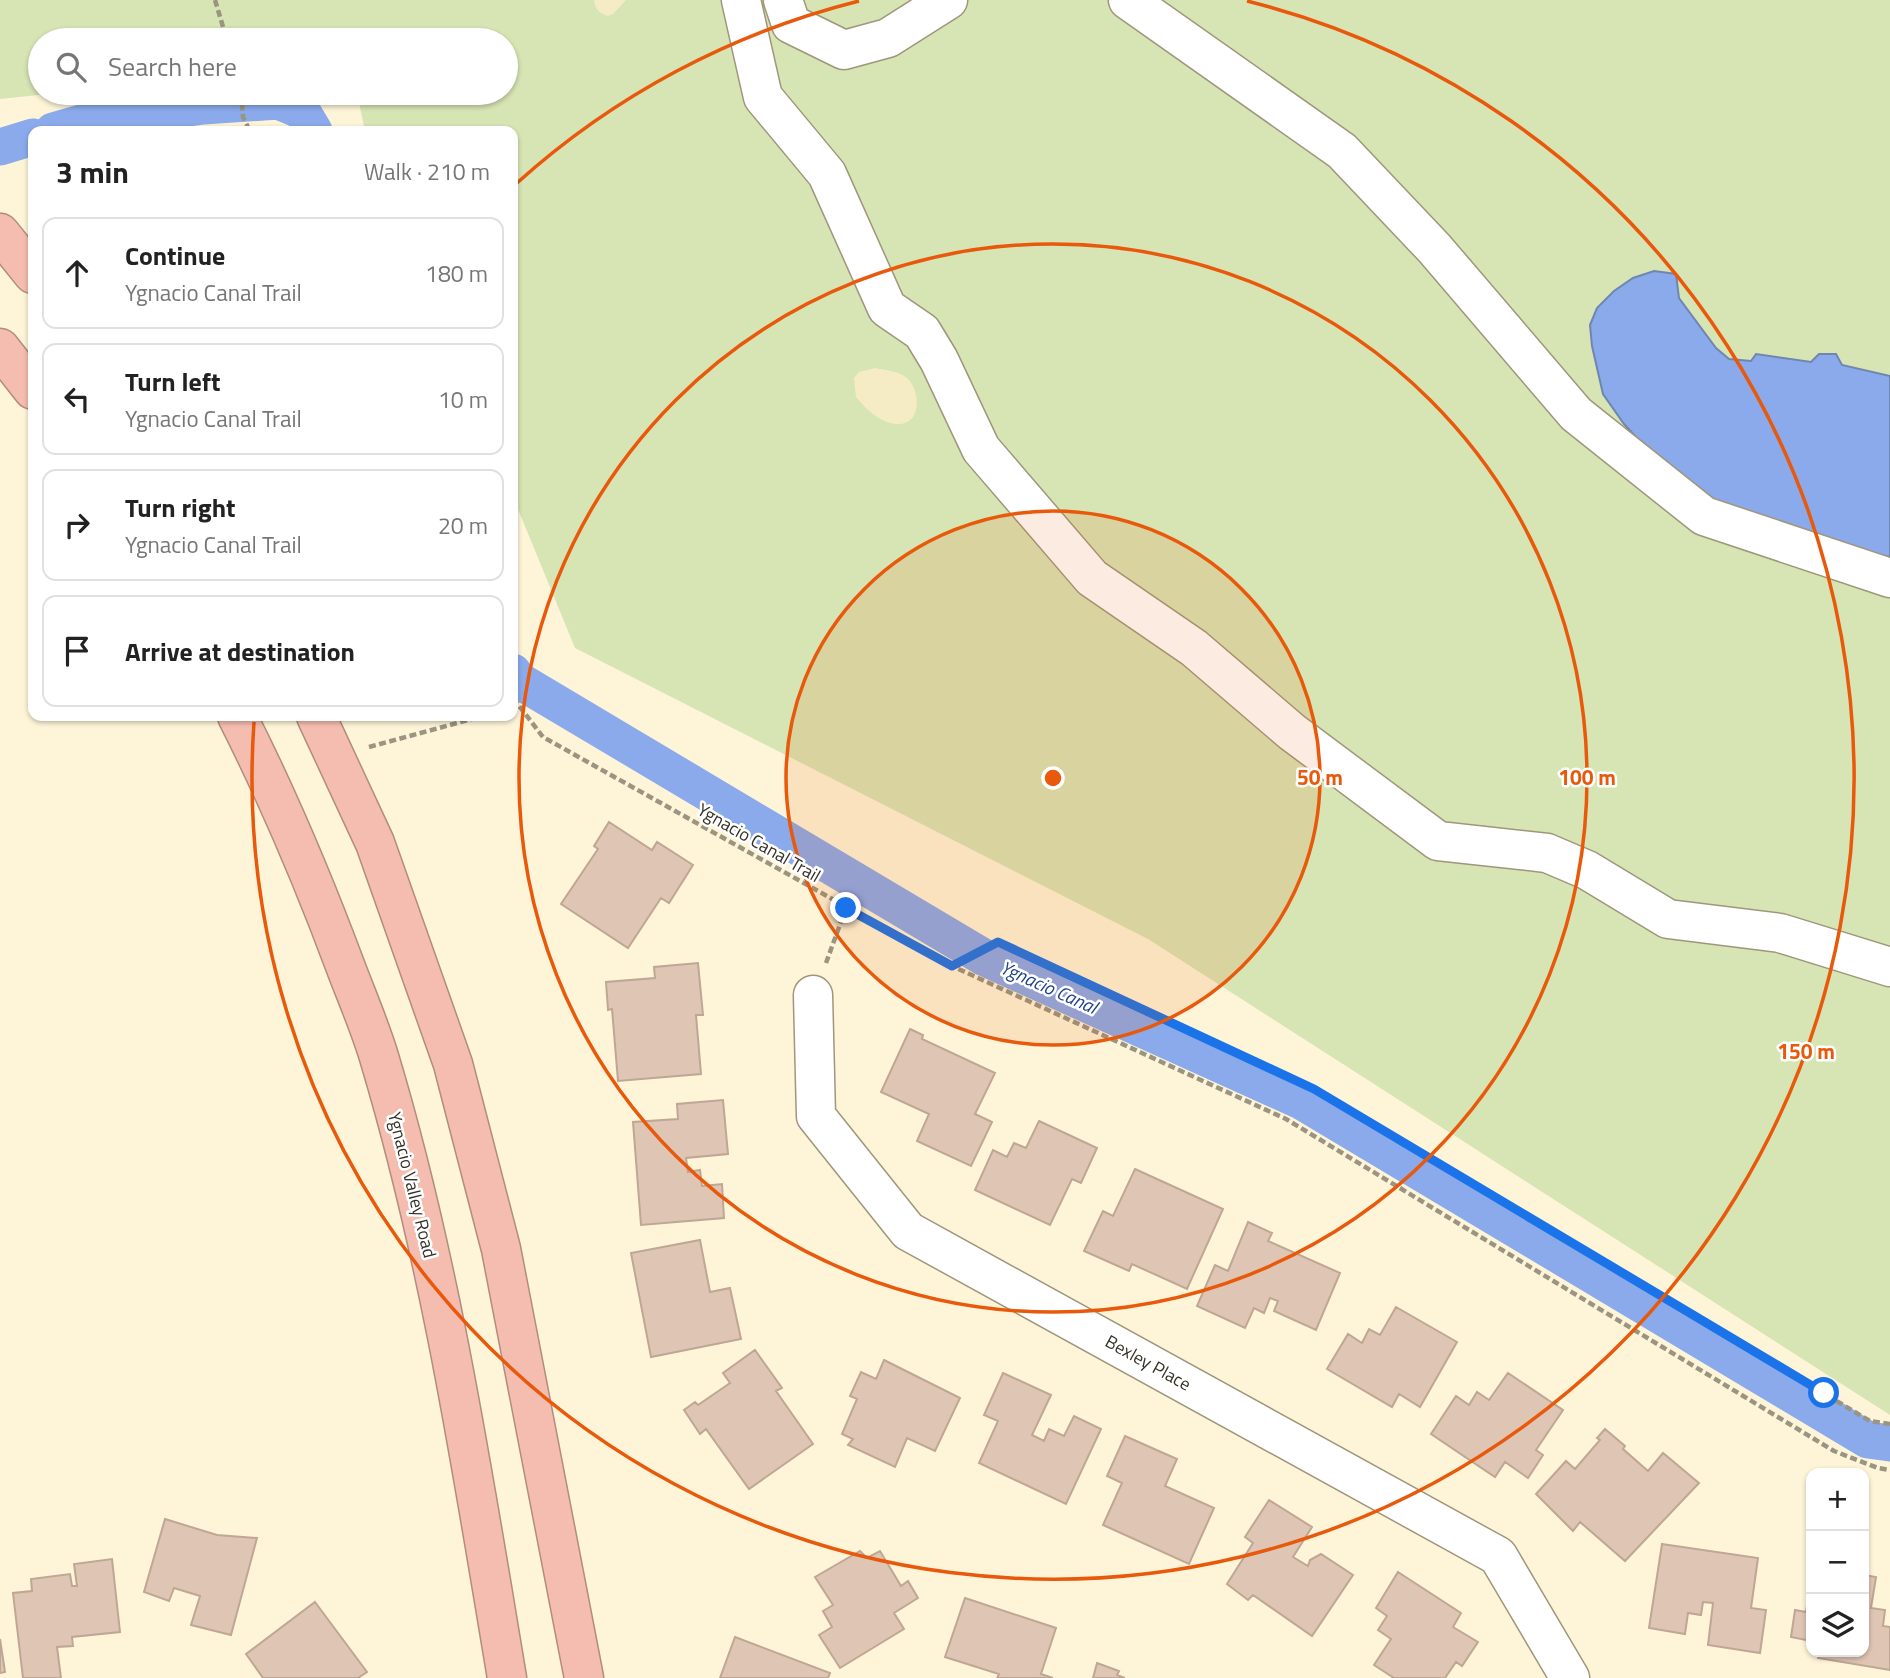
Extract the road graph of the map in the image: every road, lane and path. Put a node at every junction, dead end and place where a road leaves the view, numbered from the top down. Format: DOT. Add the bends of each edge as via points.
graph roads {
  1 [pos="215,0"];
  2 [pos="741,0"];
  3 [pos="783,0"];
  4 [pos="948,0"];
  5 [pos="1128,0"];
  6 [pos="224,28"];
  7 [pos="242,105"];
  8 [pos="248,126"];
  9 [pos="0,233"];
  10 [pos="28,268"];
  11 [pos="0,348"];
  12 [pos="28,383"];
  13 [pos="0,385"];
  14 [pos="28,388"];
  15 [pos="1890,578"];
  16 [pos="518,709"];
  17 [pos="240,721"];
  18 [pos="318,721"];
  19 [pos="465,721"];
  20 [pos="335,757"];
  21 [pos="846,908"];
  22 [pos="840,924"];
  23 [pos="952,966"];
  24 [pos="1890,967"];
  25 [pos="813,995"];
  26 [pos="1890,1424"];
  27 [pos="1890,1470"];
  28 [pos="507,1678"];
  29 [pos="584,1678"];
  30 [pos="1570,1678"];
  1 -- 6 [label="path"];
  2 -- 24 [label="street" via="763,97 827,174 887,308 922,332 981,449 1092,578 1194,648 1292,732 1438,841 1546,853 1587,870 1668,919 1780,933"];
  3 -- 4 [label="street" via="791,24 844,50 888,38"];
  5 -- 15 [label="street" via="1342,151 1434,248 1576,414 1704,516"];
  7 -- 8 [label="path"];
  9 -- 10 [label="highway"];
  11 -- 12 [label="highway"];
  13 -- 14 [label="street"];
  16 -- 21 [label="path, Ygnacio Canal Trail" via="544,737"];
  17 -- 28 [label="highway, Ygnacio Valley Road" via="321,900 379,1055 423,1217 459,1393"];
  18 -- 20 [label="highway"];
  19 -- 20 [label="path"];
  20 -- 29 [label="highway" via="375,843 453,1064 501,1249"];
  21 -- 22 [label="path"];
  21 -- 23 [label="path, Ygnacio Canal Trail"];
  23 -- 26 [label="path" via="998,942 1314,1089 1870,1421"];
  23 -- 27 [label="path, Ygnacio Canal Trail" via="1286,1119 1833,1451"];
  25 -- 30 [label="street, Bexley Place" via="816,1116 908,1231 1498,1556"];
}
